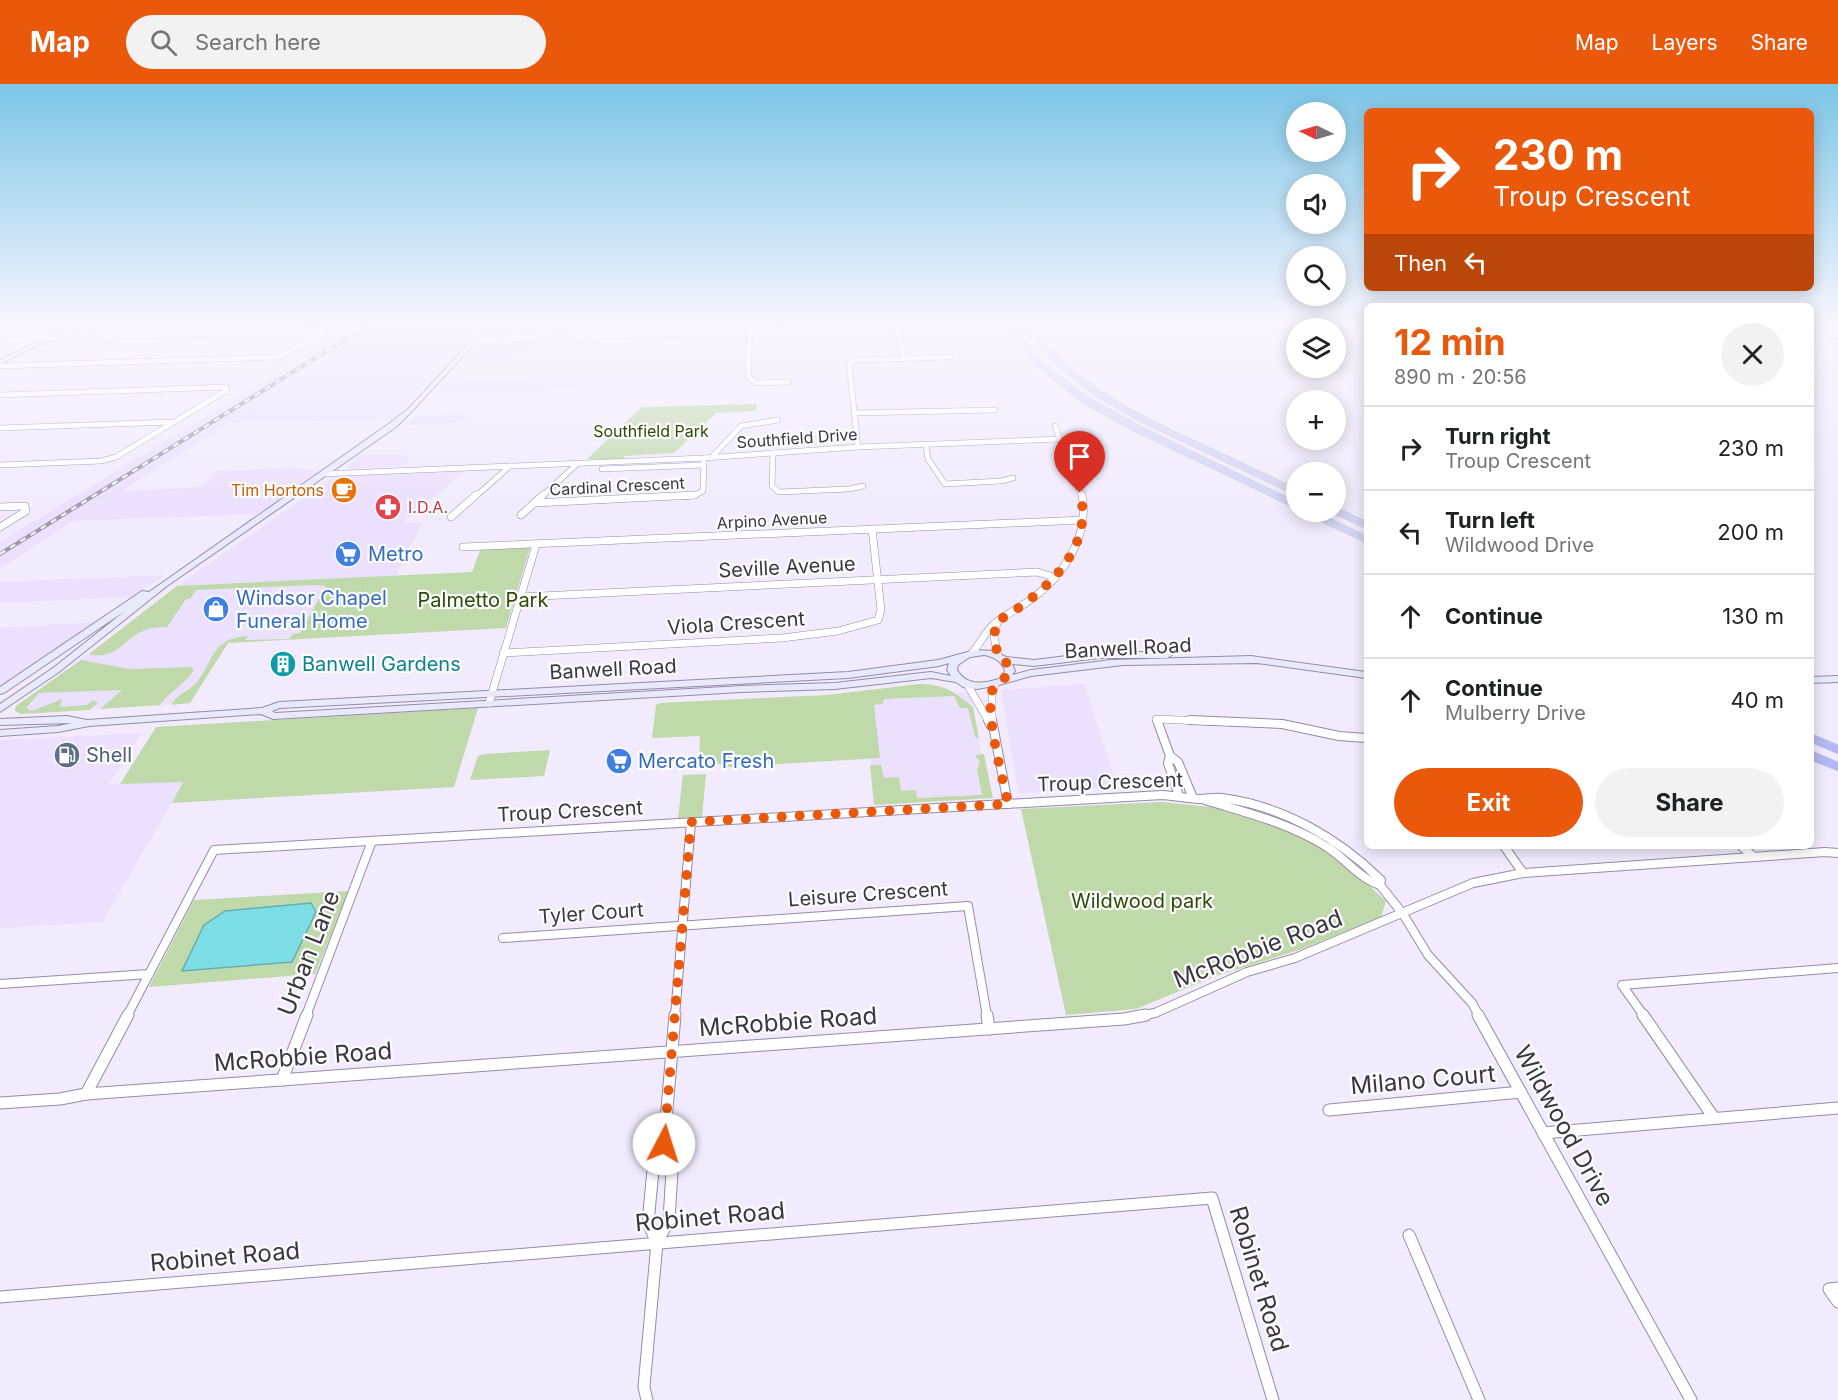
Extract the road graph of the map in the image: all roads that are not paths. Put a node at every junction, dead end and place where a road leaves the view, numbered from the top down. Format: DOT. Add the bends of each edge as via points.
graph roads {
  1 [pos="432,385"];
  2 [pos="851,385"];
  3 [pos="1067,385"];
  4 [pos="1086,385"];
  5 [pos="0,395"];
  6 [pos="995,410"];
  7 [pos="854,412"];
  8 [pos="778,420"];
  9 [pos="175,422"];
  10 [pos="1055,426"];
  11 [pos="0,428"];
  12 [pos="1059,440"];
  13 [pos="926,445"];
  14 [pos="858,447"];
  15 [pos="773,453"];
  16 [pos="706,460"];
  17 [pos="577,464"];
  18 [pos="0,465"];
  19 [pos="510,466"];
  20 [pos="602,469"];
  21 [pos="322,474"];
  22 [pos="1013,478"];
  23 [pos="863,486"];
  24 [pos="1286,487"];
  25 [pos="1286,500"];
  26 [pos="534,503"];
  27 [pos="0,507"];
  28 [pos="520,515"];
  29 [pos="1346,515"];
  30 [pos="451,518"];
  31 [pos="1082,520"];
  32 [pos="1330,522"];
  33 [pos="1364,524"];
  34 [pos="0,527"];
  35 [pos="872,529"];
  36 [pos="1364,538"];
  37 [pos="536,544"];
  38 [pos="463,547"];
  39 [pos="1054,577"];
  40 [pos="878,579"];
  41 [pos="164,584"];
  42 [pos="520,597"];
  43 [pos="996,622"];
  44 [pos="503,653"];
  45 [pos="967,654"];
  46 [pos="1001,658"];
  47 [pos="1257,660"];
  48 [pos="1364,675"];
  49 [pos="1838,679"];
  50 [pos="1814,680"];
  51 [pos="963,682"];
  52 [pos="999,682"];
  53 [pos="0,691"];
  54 [pos="490,698"];
  55 [pos="0,709"];
  56 [pos="0,722"];
  57 [pos="89,723"];
  58 [pos="992,727"];
  59 [pos="0,733"];
  60 [pos="1364,738"];
  61 [pos="1814,739"];
  62 [pos="1838,750"];
  63 [pos="1170,756"];
  64 [pos="1814,756"];
  65 [pos="1838,767"];
  66 [pos="1179,796"];
  67 [pos="1193,798"];
  68 [pos="1008,804"];
  69 [pos="691,822"];
  70 [pos="372,841"];
  71 [pos="1506,849"];
  72 [pos="1745,849"];
  73 [pos="1748,849"];
  74 [pos="1838,853"];
  75 [pos="1753,856"];
  76 [pos="1523,873"];
  77 [pos="1380,885"];
  78 [pos="1402,914"];
  79 [pos="682,925"];
  80 [pos="502,938"];
  81 [pos="1838,968"];
  82 [pos="148,974"];
  83 [pos="0,984"];
  84 [pos="989,1029"];
  85 [pos="672,1052"];
  86 [pos="282,1080"];
  87 [pos="1521,1092"];
  88 [pos="86,1094"];
  89 [pos="0,1103"];
  90 [pos="1838,1108"];
  91 [pos="1329,1110"];
  92 [pos="1714,1119"];
  93 [pos="1543,1133"];
  94 [pos="664,1144"];
  95 [pos="1409,1235"];
  96 [pos="657,1243"];
  97 [pos="1838,1288"];
  98 [pos="0,1297"];
  99 [pos="1838,1302"];
  100 [pos="647,1400"];
  101 [pos="1273,1400"];
  102 [pos="1479,1400"];
  103 [pos="1691,1400"];
  1 -- 21 [label="main road" via="410,410"];
  2 -- 7 [label="street"];
  3 -- 25 [label="main road" via="1123,422"];
  4 -- 24 [label="main road" via="1141,418"];
  5 -- 9 [label="street" via="226,387 227,390"];
  6 -- 7 [label="street"];
  7 -- 14 [label="street"];
  8 -- 16 [label="street" via="741,426"];
  9 -- 11 [label="street"];
  9 -- 18 [label="street" via="116,457 101,461"];
  10 -- 12 [label="street"];
  12 -- 13 [label="street, Southfield Drive"];
  12 -- 31 [label="street" via="1076,479 1084,508"];
  13 -- 14 [label="street, Southfield Drive"];
  13 -- 22 [label="street" via="928,459 945,484"];
  14 -- 15 [label="street, Southfield Drive"];
  15 -- 16 [label="street, Southfield Drive"];
  15 -- 23 [label="street" via="772,486 780,492"];
  16 -- 17 [label="street, Southfield Drive"];
  16 -- 20 [label="street"];
  16 -- 26 [label="street, Cardinal Crescent" via="703,491 693,496"];
  17 -- 19 [label="street, Southfield Drive"];
  17 -- 26 [label="street"];
  19 -- 21 [label="street, Southfield Drive"];
  19 -- 30 [label="street"];
  21 -- 41 [label="main road"];
  26 -- 28 [label="street"];
  27 -- 34 [label="street" via="26,506 26,511"];
  29 -- 33 [label="main road"];
  31 -- 35 [label="street, Arpino Avenue"];
  31 -- 39 [label="street" via="1074,549"];
  32 -- 36 [label="main road"];
  35 -- 37 [label="street, Arpino Avenue"];
  35 -- 40 [label="street, Viola Crescent"];
  37 -- 38 [label="street, Arpino Avenue"];
  37 -- 42 [label="street"];
  39 -- 40 [label="street, Seville Avenue" via="1037,572"];
  39 -- 43 [label="street" via="1036,596"];
  40 -- 42 [label="street, Seville Avenue"];
  40 -- 44 [label="street, Viola Crescent" via="878,620 862,626 768,639"];
  41 -- 53 [label="main road" via="143,594"];
  41 -- 55 [label="main road"];
  42 -- 44 [label="street"];
  43 -- 45 [label="street"];
  43 -- 46 [label="street" via="994,638"];
  44 -- 54 [label="street"];
  45 -- 46 [label="main road, Banwell Road" via="981,652"];
  45 -- 51 [label="main road" via="953,664 952,670"];
  45 -- 54 [label="main road, Banwell Road" via="934,664 848,675"];
  46 -- 47 [label="main road, Banwell Road" via="1034,663 1140,654"];
  46 -- 52 [label="main road" via="1010,671"];
  47 -- 48 [label="main road, Banwell Road"];
  47 -- 52 [label="main road, Banwell Road" via="1111,663 1024,674"];
  49 -- 50 [label="main road"];
  51 -- 52 [label="main road, Banwell Road" via="976,686"];
  51 -- 54 [label="main road, Banwell Road" via="931,675 835,686"];
  51 -- 58 [label="street" via="975,692"];
  52 -- 58 [label="street" via="991,697"];
  54 -- 57 [label="main road, Banwell Road" via="273,716 263,711"];
  56 -- 57 [label="main road, Banwell Road" via="68,719"];
  57 -- 59 [label="main road, Banwell Road"];
  58 -- 68 [label="street"];
  60 -- 63 [label="street" via="1282,724 1156,719"];
  61 -- 62 [label="highway"];
  63 -- 66 [label="street" via="1168,763"];
  63 -- 67 [label="street" via="1178,762"];
  64 -- 65 [label="highway"];
  66 -- 67 [label="street, Troup Crescent"];
  66 -- 68 [label="street, Troup Crescent"];
  67 -- 77 [label="street, Troup Crescent" via="1287,825 1328,847"];
  68 -- 69 [label="street, Troup Crescent"];
  69 -- 70 [label="street, Troup Crescent"];
  69 -- 79 [label="street"];
  70 -- 82 [label="street, Troup Crescent" via="214,850"];
  70 -- 86 [label="street, Urban Lane"];
  71 -- 76 [label="street"];
  72 -- 75 [label="street"];
  73 -- 75 [label="street"];
  74 -- 75 [label="street, McRobbie Road"];
  75 -- 76 [label="street, McRobbie Road"];
  76 -- 78 [label="street, McRobbie Road" via="1473,883"];
  77 -- 78 [label="street, Wildwood Drive"];
  78 -- 84 [label="street, McRobbie Road" via="1295,958 1247,972 1155,1013"];
  78 -- 87 [label="street, Wildwood Drive" via="1428,955 1472,1003"];
  79 -- 80 [label="street, Tyler Court"];
  79 -- 84 [label="street, Leisure Crescent" via="968,906"];
  79 -- 85 [label="street"];
  81 -- 92 [label="street" via="1622,985"];
  82 -- 83 [label="street"];
  82 -- 88 [label="street, Troup Crescent"];
  84 -- 85 [label="street, McRobbie Road"];
  85 -- 86 [label="street, McRobbie Road"];
  85 -- 94 [label="street"];
  86 -- 88 [label="street, McRobbie Road"];
  87 -- 91 [label="street, Milano Court"];
  87 -- 93 [label="street, Wildwood Drive"];
  88 -- 89 [label="street, McRobbie Road"];
  90 -- 92 [label="street"];
  92 -- 93 [label="street"];
  93 -- 103 [label="street, Wildwood Drive"];
  94 -- 96 [label="street" via="654,1160 648,1222"];
  94 -- 96 [label="street" via="673,1156 669,1219"];
  95 -- 102 [label="street"];
  96 -- 98 [label="street, Robinet Road"];
  96 -- 100 [label="street" via="644,1387"];
  96 -- 101 [label="street, Robinet Road" via="1212,1198"];
  97 -- 99 [label="street" via="1829,1289"];
}
